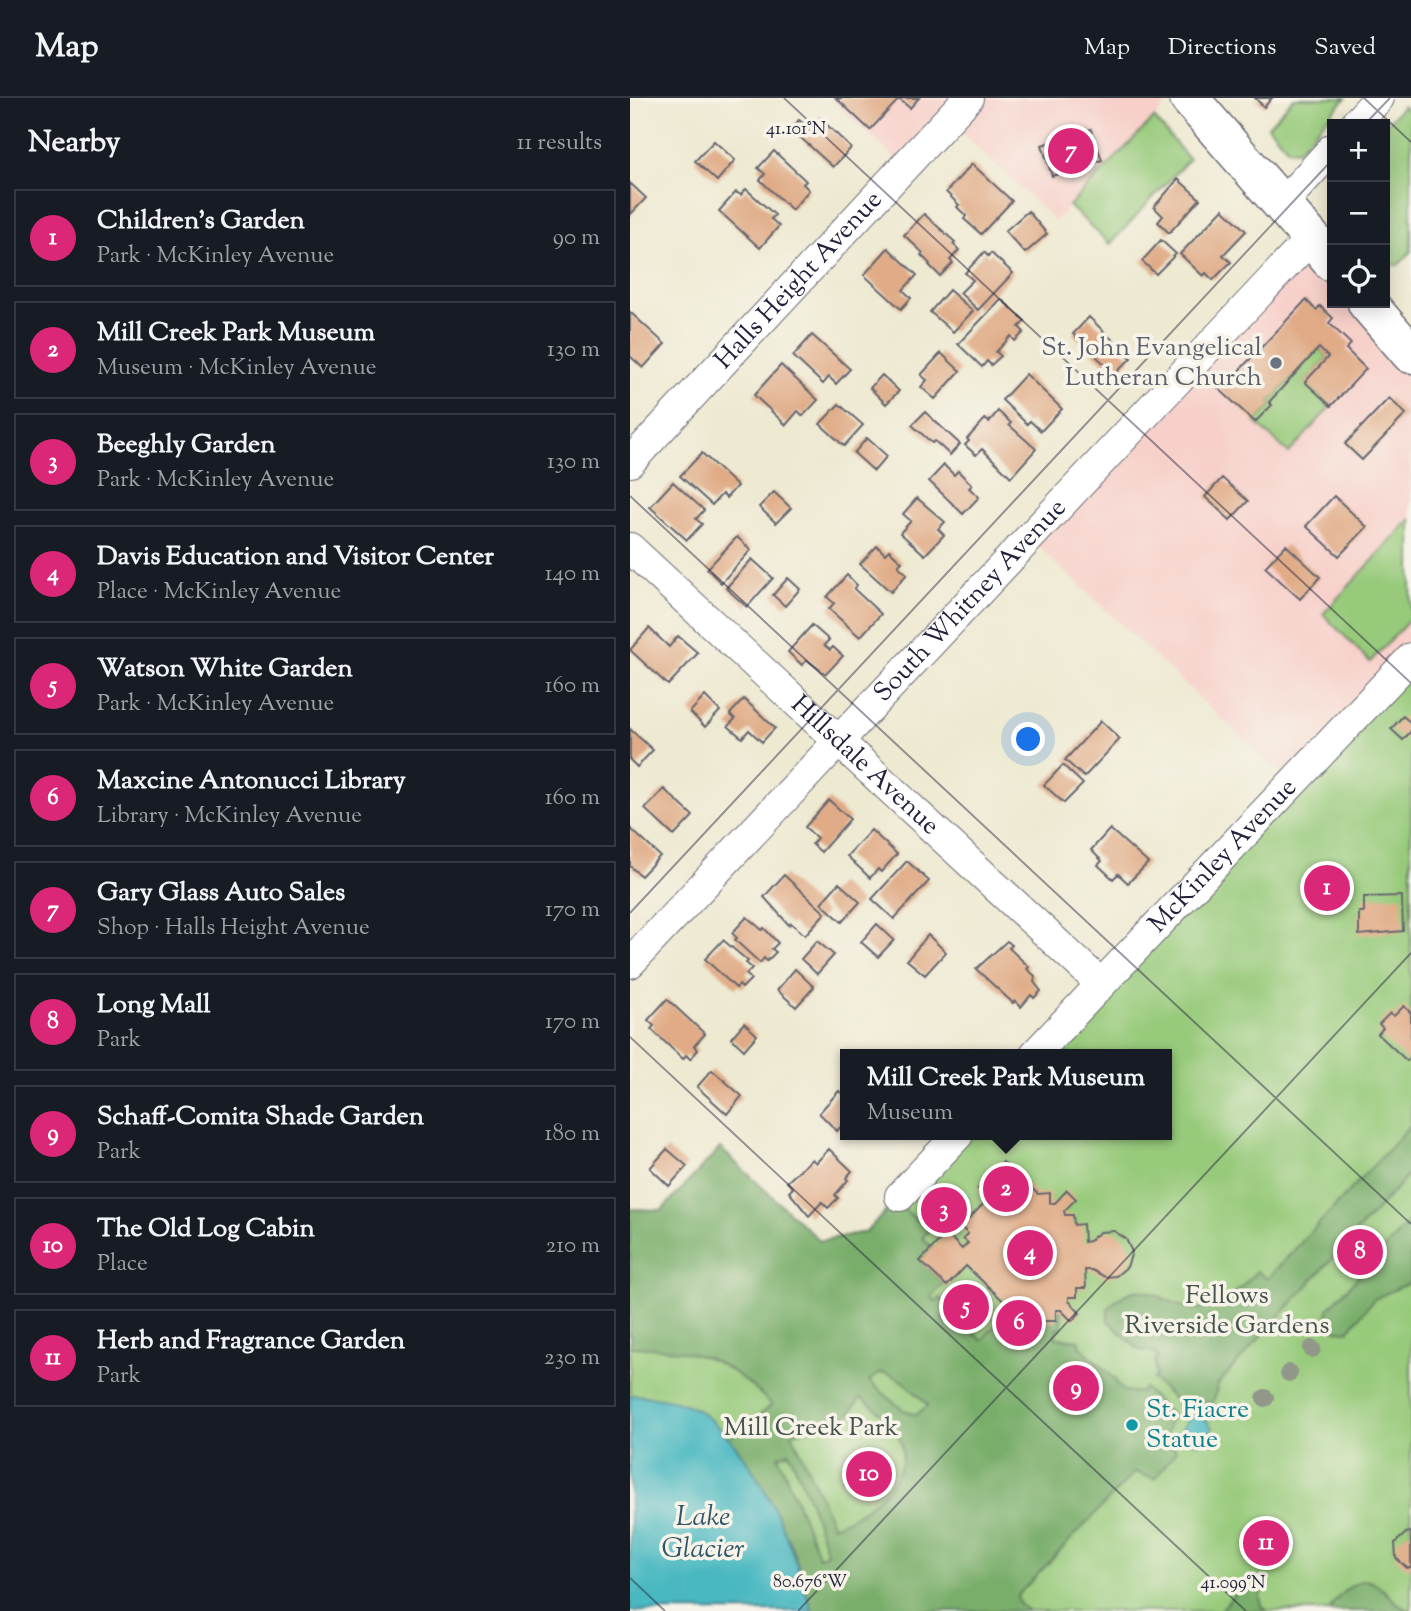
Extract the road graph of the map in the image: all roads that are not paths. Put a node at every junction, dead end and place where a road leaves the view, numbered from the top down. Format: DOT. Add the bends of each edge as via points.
graph roads {
  1 [pos="968,98"];
  2 [pos="1189,98"];
  3 [pos="1379,98"];
  4 [pos="1360,119"];
  5 [pos="1327,154"];
  6 [pos="1282,204"];
  7 [pos="1322,250"];
  8 [pos="1371,308"];
  9 [pos="1411,354"];
  10 [pos="630,462"];
  11 [pos="630,548"];
  12 [pos="1411,659"];
  13 [pos="839,741"];
  14 [pos="630,964"];
  15 [pos="1101,984"];
  16 [pos="1040,1049"];
  17 [pos="953,1140"];
  18 [pos="900,1196"];
  1 -- 10 [label="street, Halls Height Avenue"];
  2 -- 6 [label="main road"];
  3 -- 4 [label="street"];
  5 -- 6 [label="street"];
  6 -- 7 [label="main road"];
  7 -- 13 [label="street, South Whitney Avenue"];
  8 -- 9 [label="main road"];
  11 -- 13 [label="street, Hillsdale Avenue"];
  12 -- 15 [label="street, McKinley Avenue"];
  13 -- 14 [label="street, South Whitney Avenue"];
  13 -- 15 [label="street, Hillsdale Avenue"];
  15 -- 16 [label="street, McKinley Avenue"];
  17 -- 18 [label="street"];
}
